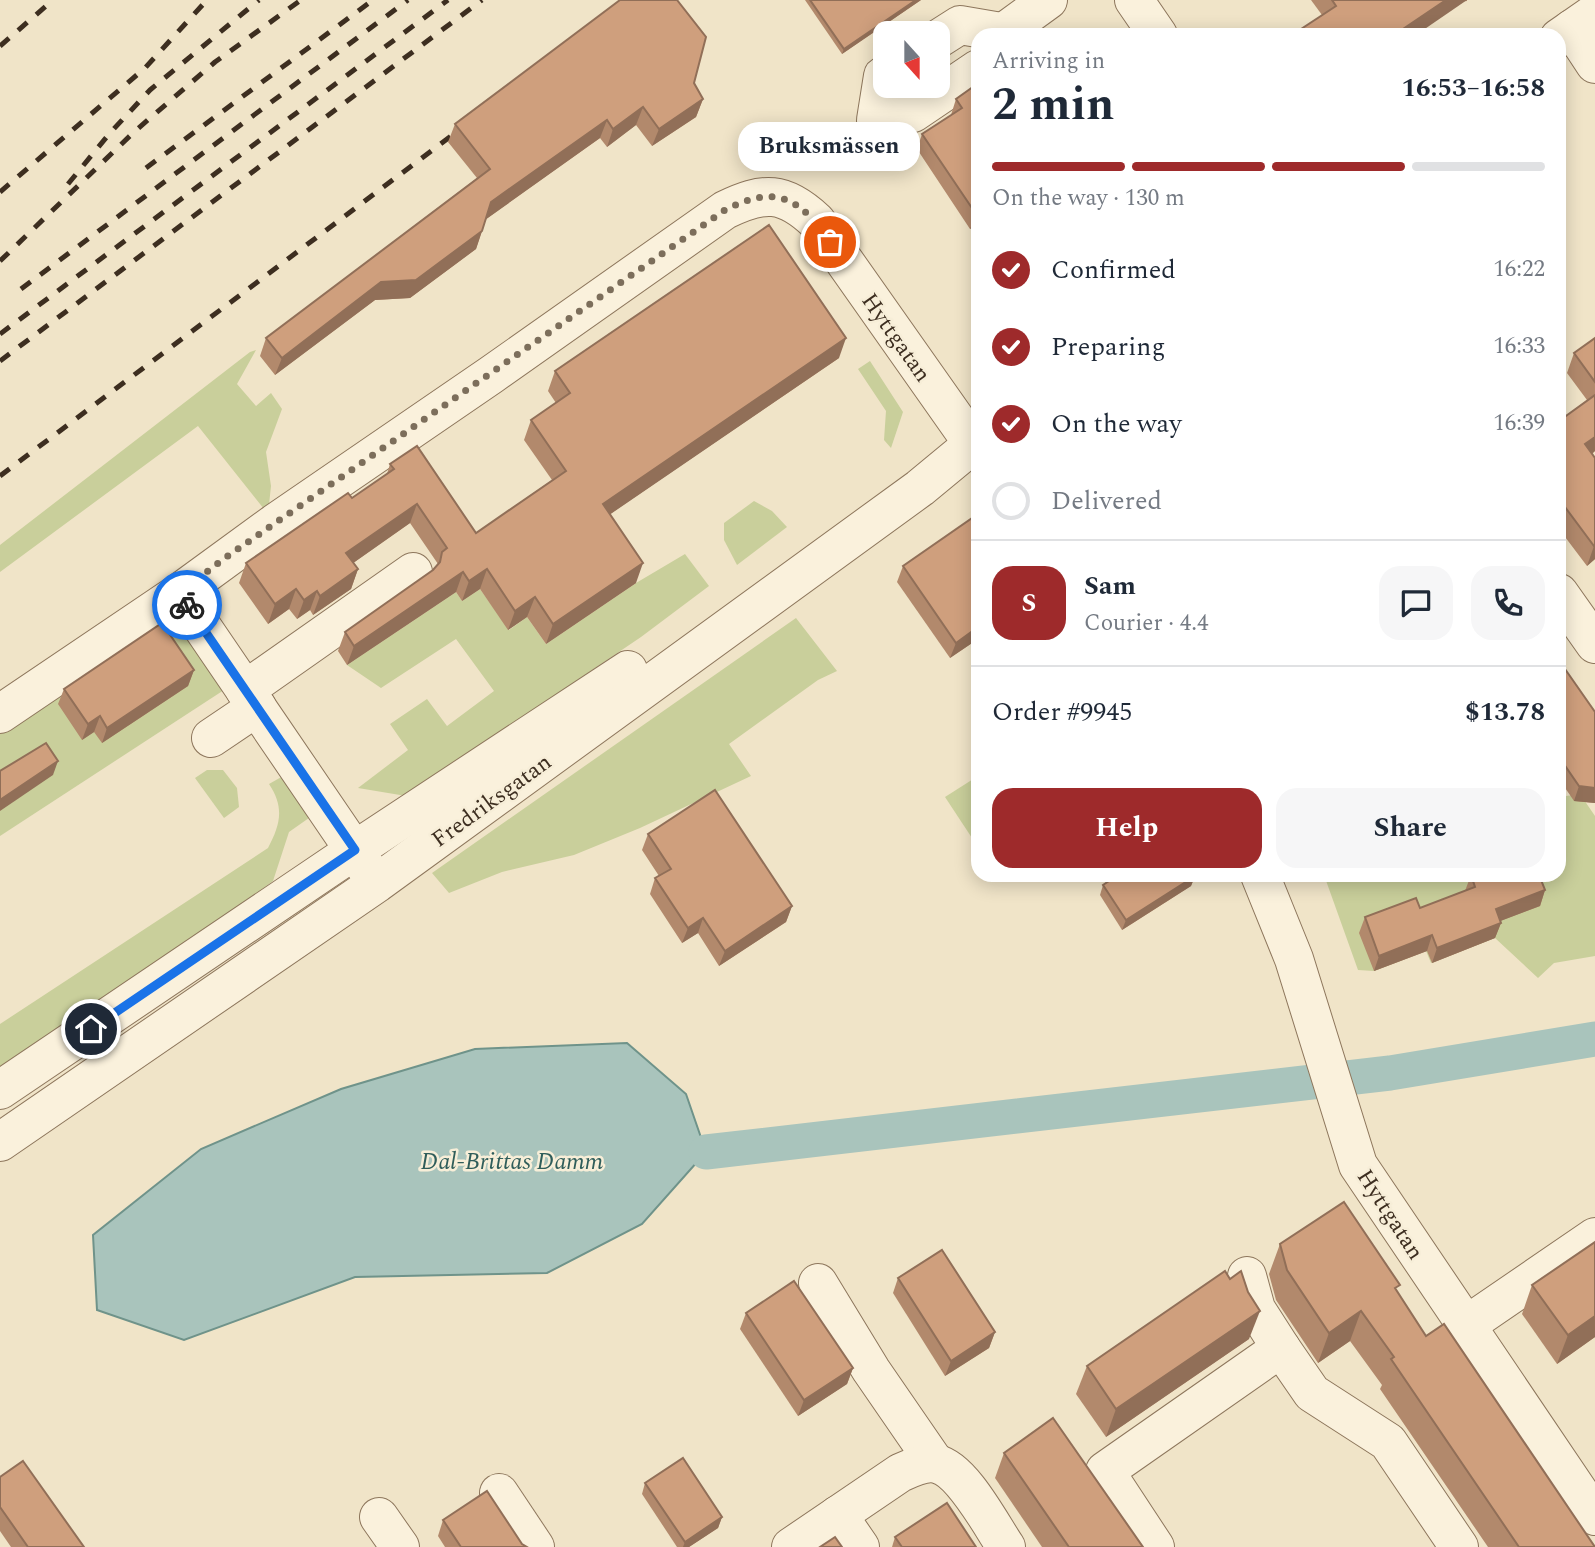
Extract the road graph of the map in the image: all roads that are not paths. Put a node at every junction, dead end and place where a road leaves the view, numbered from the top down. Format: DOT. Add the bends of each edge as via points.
graph roads {
  1 [pos="1048,0"];
  2 [pos="1134,0"];
  3 [pos="1575,27"];
  4 [pos="974,28"];
  5 [pos="1009,28"];
  6 [pos="1153,28"];
  7 [pos="950,31"];
  8 [pos="1595,64"];
  9 [pos="971,74"];
  10 [pos="950,88"];
  11 [pos="880,98"];
  12 [pos="935,98"];
  13 [pos="971,438"];
  14 [pos="971,448"];
  15 [pos="971,449"];
  16 [pos="412,572"];
  17 [pos="179,593"];
  18 [pos="1566,603"];
  19 [pos="1595,644"];
  20 [pos="251,699"];
  21 [pos="0,714"];
  22 [pos="211,738"];
  23 [pos="355,850"];
  24 [pos="1263,882"];
  25 [pos="377,883"];
  26 [pos="0,1090"];
  27 [pos="0,1142"];
  28 [pos="1595,1237"];
  29 [pos="1247,1276"];
  30 [pos="818,1283"];
  31 [pos="1465,1326"];
  32 [pos="1281,1348"];
  33 [pos="935,1463"];
  34 [pos="499,1493"];
  35 [pos="838,1515"];
  36 [pos="1595,1516"];
  37 [pos="536,1547"];
  38 [pos="792,1547"];
  39 [pos="860,1547"];
  40 [pos="1006,1547"];
  41 [pos="1156,1547"];
  42 [pos="1459,1547"];
  1 -- 5 [label="street"];
  2 -- 6 [label="street"];
  3 -- 8 [label="street"];
  4 -- 7 [label="street" via="960,25"];
  9 -- 10 [label="street"];
  11 -- 12 [label="street" via="876,120 913,113"];
  13 -- 17 [label="street, Hyttgatan" via="816,221 783,198 766,195 725,210"];
  14 -- 23 [label="street, Fredriksgatan"];
  15 -- 25 [label="street, Fredriksgatan"];
  16 -- 20 [label="street"];
  17 -- 20 [label="street"];
  17 -- 21 [label="street"];
  18 -- 19 [label="street"];
  20 -- 22 [label="street"];
  20 -- 23 [label="street"];
  23 -- 25 [label="street"];
  23 -- 26 [label="street, Fredriksgatan"];
  24 -- 31 [label="street, Hyttgatan" via="1294,959 1358,1165"];
  25 -- 27 [label="street, Fredriksgatan"];
  28 -- 31 [label="street"];
  29 -- 32 [label="street" via="1256,1309"];
  30 -- 33 [label="street"];
  31 -- 36 [label="street, Hyttgatan"];
  32 -- 41 [label="street" via="1105,1471"];
  32 -- 42 [label="street" via="1312,1393 1388,1442"];
  33 -- 35 [label="street" via="900,1473"];
  33 -- 40 [label="street" via="950,1469 961,1482"];
  34 -- 37 [label="street"];
  35 -- 38 [label="street"];
  35 -- 39 [label="street"];
}
